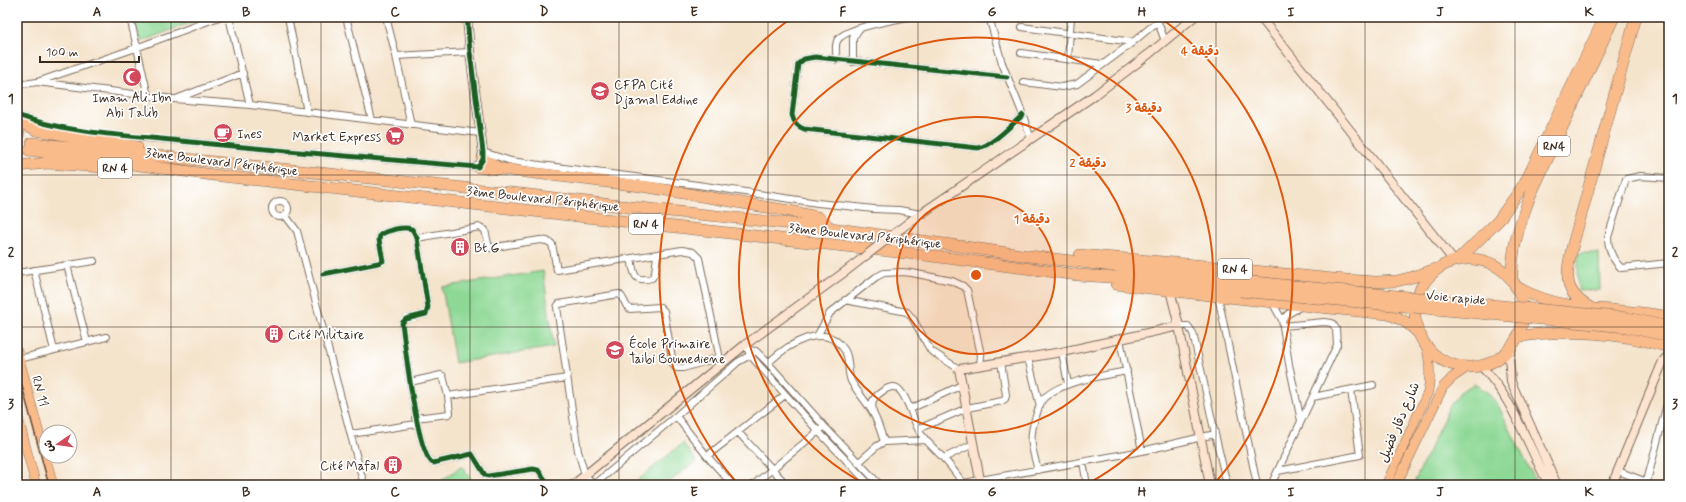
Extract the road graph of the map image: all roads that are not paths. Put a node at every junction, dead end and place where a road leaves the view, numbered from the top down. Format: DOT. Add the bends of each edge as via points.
graph roads {
  1 [pos="130,17"];
  2 [pos="219,17"];
  3 [pos="229,17"];
  4 [pos="288,17"];
  5 [pos="346,17"];
  6 [pos="386,17"];
  7 [pos="467,17"];
  8 [pos="908,17"];
  9 [pos="989,17"];
  10 [pos="1071,17"];
  11 [pos="1164,17"];
  12 [pos="1194,17"];
  13 [pos="1260,17"];
  14 [pos="1605,17"];
  15 [pos="1614,17"];
  16 [pos="1636,17"];
  17 [pos="1157,19"];
  18 [pos="1022,28"];
  19 [pos="858,29"];
  20 [pos="1070,34"];
  21 [pos="1164,41"];
  22 [pos="1133,42"];
  23 [pos="136,48"];
  24 [pos="470,52"];
  25 [pos="1021,53"];
  26 [pos="396,56"];
  27 [pos="1068,59"];
  28 [pos="837,60"];
  29 [pos="853,62"];
  30 [pos="1102,64"];
  31 [pos="242,72"];
  32 [pos="1007,77"];
  33 [pos="37,82"];
  34 [pos="1023,82"];
  35 [pos="17,85"];
  36 [pos="148,96"];
  37 [pos="174,99"];
  38 [pos="250,105"];
  39 [pos="307,112"];
  40 [pos="1023,114"];
  41 [pos="17,115"];
  42 [pos="17,120"];
  43 [pos="372,120"];
  44 [pos="411,125"];
  45 [pos="480,133"];
  46 [pos="118,136"];
  47 [pos="1031,139"];
  48 [pos="17,149"];
  49 [pos="150,150"];
  50 [pos="172,157"];
  51 [pos="481,159"];
  52 [pos="17,166"];
  53 [pos="213,175"];
  54 [pos="1669,178"];
  55 [pos="921,214"];
  56 [pos="286,215"];
  57 [pos="831,228"];
  58 [pos="417,238"];
  59 [pos="657,254"];
  60 [pos="1029,256"];
  61 [pos="631,258"];
  62 [pos="94,261"];
  63 [pos="1456,261"];
  64 [pos="1669,264"];
  65 [pos="67,265"];
  66 [pos="1439,268"];
  67 [pos="34,270"];
  68 [pos="17,273"];
  69 [pos="323,274"];
  70 [pos="1078,275"];
  71 [pos="1514,283"];
  72 [pos="1241,286"];
  73 [pos="1170,290"];
  74 [pos="1218,296"];
  75 [pos="845,300"];
  76 [pos="1272,301"];
  77 [pos="1301,306"];
  78 [pos="1593,309"];
  79 [pos="1669,319"];
  80 [pos="1283,323"];
  81 [pos="1179,326"];
  82 [pos="817,336"];
  83 [pos="1669,336"];
  84 [pos="106,337"];
  85 [pos="1120,339"];
  86 [pos="1423,340"];
  87 [pos="1515,341"];
  88 [pos="86,342"];
  89 [pos="1654,343"];
  90 [pos="1669,348"];
  91 [pos="54,350"];
  92 [pos="748,350"];
  93 [pos="1062,352"];
  94 [pos="18,355"];
  95 [pos="1028,358"];
  96 [pos="1666,358"];
  97 [pos="721,360"];
  98 [pos="1001,362"];
  99 [pos="768,363"];
  100 [pos="1480,365"];
  101 [pos="980,366"];
  102 [pos="1468,367"];
  103 [pos="959,369"];
  104 [pos="1127,370"];
  105 [pos="567,378"];
  106 [pos="410,382"];
  107 [pos="1068,384"];
  108 [pos="962,385"];
  109 [pos="1373,385"];
  110 [pos="1351,390"];
  111 [pos="785,395"];
  112 [pos="448,396"];
  113 [pos="1669,396"];
  114 [pos="1313,397"];
  115 [pos="1040,406"];
  116 [pos="967,408"];
  117 [pos="910,409"];
  118 [pos="872,412"];
  119 [pos="17,414"];
  120 [pos="676,416"];
  121 [pos="416,421"];
  122 [pos="1301,421"];
  123 [pos="824,426"];
  124 [pos="918,429"];
  125 [pos="738,432"];
  126 [pos="819,432"];
  127 [pos="351,434"];
  128 [pos="1215,434"];
  129 [pos="1201,438"];
  130 [pos="926,440"];
  131 [pos="884,442"];
  132 [pos="973,444"];
  133 [pos="1535,447"];
  134 [pos="1142,451"];
  135 [pos="707,456"];
  136 [pos="944,458"];
  137 [pos="858,462"];
  138 [pos="1083,462"];
  139 [pos="773,469"];
  140 [pos="1038,470"];
  141 [pos="1278,471"];
  142 [pos="1618,471"];
  143 [pos="585,475"];
  144 [pos="963,483"];
  145 [pos="981,483"];
  146 [pos="1646,483"];
  147 [pos="36,485"];
  148 [pos="53,485"];
  149 [pos="364,485"];
  150 [pos="549,485"];
  151 [pos="573,485"];
  152 [pos="594,485"];
  153 [pos="733,485"];
  154 [pos="753,485"];
  155 [pos="787,485"];
  156 [pos="870,485"];
  157 [pos="880,485"];
  158 [pos="953,485"];
  159 [pos="1087,485"];
  160 [pos="1210,485"];
  161 [pos="1227,485"];
  162 [pos="1257,485"];
  163 [pos="1271,485"];
  164 [pos="1386,485"];
  165 [pos="1396,485"];
  166 [pos="1549,485"];
  167 [pos="1557,485"];
  168 [pos="1612,485"];
  1 -- 23 [label="street"];
  2 -- 23 [label="street"];
  3 -- 31 [label="street"];
  4 -- 39 [label="street"];
  5 -- 43 [label="street"];
  6 -- 26 [label="street"];
  7 -- 24 [label="main road"];
  8 -- 19 [label="street"];
  9 -- 32 [label="street"];
  10 -- 20 [label="street"];
  11 -- 17 [label="street"];
  12 -- 21 [label="main road"];
  13 -- 63 [label="main road"];
  14 -- 63 [label="highway, RN4" via="1538,160 1522,188 1498,221"];
  15 -- 71 [label="highway, RN4" via="1530,196 1513,249"];
  16 -- 78 [label="highway" via="1568,270 1569,286 1574,296"];
  17 -- 21 [label="street"];
  17 -- 22 [label="street"];
  18 -- 20 [label="street"];
  19 -- 28 [label="street" via="838,39"];
  19 -- 29 [label="street" via="853,38"];
  20 -- 22 [label="street"];
  20 -- 27 [label="street"];
  21 -- 47 [label="main road"];
  22 -- 30 [label="street"];
  23 -- 33 [label="street"];
  23 -- 36 [label="street"];
  24 -- 26 [label="street"];
  24 -- 45 [label="main road"];
  25 -- 27 [label="street"];
  26 -- 44 [label="street"];
  27 -- 30 [label="street"];
  28 -- 29 [label="street"];
  28 -- 40 [label="street" via="815,57 804,59 798,64 792,115 797,126 804,129 978,148 992,142"];
  29 -- 32 [label="street"];
  30 -- 34 [label="street" via="1071,86"];
  31 -- 37 [label="street"];
  31 -- 38 [label="street"];
  32 -- 40 [label="street"];
  33 -- 35 [label="street"];
  33 -- 36 [label="street"];
  36 -- 37 [label="street"];
  37 -- 38 [label="street"];
  38 -- 39 [label="street"];
  39 -- 43 [label="street"];
  40 -- 47 [label="street"];
  41 -- 46 [label="street" via="37,122"];
  42 -- 48 [label="highway"];
  42 -- 49 [label="highway, RN 4" via="36,130"];
  43 -- 44 [label="street"];
  44 -- 45 [label="street"];
  45 -- 51 [label="main road"];
  46 -- 49 [label="highway"];
  46 -- 51 [label="street" via="301,154"];
  47 -- 55 [label="main road"];
  49 -- 50 [label="highway, RN 4"];
  50 -- 53 [label="highway, 3ème Boulevard Périphérique / RN 4" via="31,147"];
  50 -- 57 [label="highway, 3ème Boulevard Périphérique / RN 4"];
  51 -- 55 [label="street"];
  51 -- 57 [label="highway" via="501,169 745,202 818,217"];
  52 -- 53 [label="highway, RN 4" via="47,163"];
  53 -- 70 [label="highway, 3ème Boulevard Périphérique / RN 4" via="924,255"];
  54 -- 64 [label="street" via="1640,176 1626,179 1608,244 1614,260 1621,268"];
  55 -- 92 [label="main road, bridge"];
  56 -- 127 [label="street" via="297,231"];
  57 -- 60 [label="highway, 3ème Boulevard Périphérique / RN 4"];
  58 -- 61 [label="street" via="480,227 485,230 489,248 547,241 552,244 557,270"];
  58 -- 69 [label="street" via="412,229 408,228 385,232 380,235 379,240 383,261"];
  58 -- 106 [label="street" via="428,307 426,314 406,319 402,323"];
  59 -- 61 [label="street"];
  59 -- 61 [label="street" via="655,274 652,278 643,280 635,275"];
  59 -- 97 [label="street" via="682,250 693,252 699,258"];
  60 -- 66 [label="highway, 3ème Boulevard Périphérique / RN 4" via="1097,256 1374,282 1413,278"];
  60 -- 72 [label="highway, 3ème Boulevard Périphérique / RN 4"];
  62 -- 65 [label="street"];
  63 -- 66 [label="highway"];
  63 -- 71 [label="highway" via="1470,259 1493,265"];
  65 -- 67 [label="street"];
  65 -- 88 [label="street"];
  66 -- 86 [label="highway" via="1428,278 1416,307 1416,322"];
  67 -- 68 [label="street"];
  67 -- 91 [label="street"];
  70 -- 72 [label="highway, 3ème Boulevard Périphérique / RN 4"];
  70 -- 73 [label="highway, 3ème Boulevard Périphérique / RN 4" via="1113,283"];
  71 -- 78 [label="highway" via="1535,296 1550,301"];
  71 -- 87 [label="highway" via="1521,300 1523,315 1522,326"];
  72 -- 79 [label="highway, Voie rapide, bridge" via="1627,318"];
  72 -- 83 [label="highway, Voie rapide, bridge" via="1627,327"];
  73 -- 74 [label="highway, 3ème Boulevard Périphérique / RN 4"];
  73 -- 81 [label="main road"];
  74 -- 76 [label="highway, 3ème Boulevard Périphérique / RN 4"];
  74 -- 162 [label="street"];
  75 -- 82 [label="street" via="830,313"];
  75 -- 101 [label="street" via="876,277 891,272 912,273 952,281 963,286 967,290 979,348"];
  75 -- 103 [label="street" via="907,312 931,351"];
  76 -- 77 [label="highway, 3ème Boulevard Périphérique / RN 4"];
  76 -- 80 [label="street"];
  77 -- 80 [label="street" via="1288,314"];
  77 -- 86 [label="highway, 3ème Boulevard Périphérique / RN 4" via="1388,314 1405,321"];
  78 -- 79 [label="highway"];
  80 -- 114 [label="street" via="1324,322 1334,325 1337,345"];
  80 -- 122 [label="street"];
  81 -- 85 [label="main road"];
  81 -- 128 [label="street" via="1188,326 1193,333"];
  81 -- 129 [label="main road"];
  82 -- 99 [label="street" via="785,348"];
  82 -- 118 [label="street" via="830,337 845,351 850,378"];
  84 -- 88 [label="street"];
  85 -- 93 [label="main road"];
  85 -- 104 [label="street"];
  86 -- 102 [label="highway" via="1439,357"];
  86 -- 164 [label="main road, شارع دقار فضيل" via="1430,360 1428,392"];
  87 -- 89 [label="highway" via="1533,334 1579,332"];
  87 -- 100 [label="highway" via="1502,355"];
  87 -- 133 [label="main road" via="1509,356 1511,382"];
  88 -- 91 [label="street"];
  89 -- 90 [label="highway"];
  89 -- 96 [label="main road"];
  91 -- 94 [label="street"];
  92 -- 97 [label="main road"];
  92 -- 99 [label="street" via="756,351"];
  92 -- 111 [label="street"];
  92 -- 120 [label="street" via="738,362"];
  93 -- 95 [label="main road"];
  93 -- 107 [label="street"];
  94 -- 148 [label="main road, RN 11"];
  95 -- 98 [label="main road"];
  95 -- 115 [label="street"];
  96 -- 142 [label="main road"];
  97 -- 105 [label="street" via="676,368 673,364 664,311 660,307 627,308 622,295 616,294 563,302 557,307"];
  97 -- 143 [label="main road"];
  98 -- 101 [label="main road"];
  98 -- 116 [label="street" via="1006,388 1005,399"];
  99 -- 123 [label="street"];
  100 -- 102 [label="highway"];
  100 -- 133 [label="main road" via="1491,376"];
  101 -- 103 [label="main road"];
  102 -- 165 [label="main road, شارع دقار فضيل" via="1443,387"];
  103 -- 108 [label="main road"];
  104 -- 107 [label="street"];
  104 -- 134 [label="street"];
  105 -- 112 [label="street"];
  105 -- 143 [label="street" via="578,451"];
  106 -- 112 [label="street" via="443,376"];
  106 -- 121 [label="street"];
  107 -- 115 [label="street" via="1044,398"];
  108 -- 116 [label="main road"];
  108 -- 117 [label="street"];
  109 -- 110 [label="street"];
  110 -- 114 [label="street"];
  110 -- 141 [label="street" via="1360,455"];
  111 -- 125 [label="street"];
  111 -- 126 [label="street"];
  112 -- 121 [label="street" via="449,414"];
  113 -- 146 [label="street"];
  114 -- 122 [label="street"];
  115 -- 140 [label="street" via="1033,426 1031,447"];
  116 -- 124 [label="street"];
  116 -- 132 [label="main road"];
  117 -- 118 [label="street" via="898,389 894,387 884,390 877,396 872,402"];
  117 -- 124 [label="street"];
  118 -- 131 [label="street"];
  119 -- 147 [label="main road"];
  120 -- 135 [label="street"];
  120 -- 152 [label="street"];
  121 -- 127 [label="street"];
  121 -- 150 [label="street" via="430,462 472,454 475,455 485,475 533,468 538,470"];
  122 -- 141 [label="street"];
  123 -- 126 [label="street"];
  123 -- 137 [label="street"];
  124 -- 130 [label="street"];
  125 -- 135 [label="street"];
  125 -- 139 [label="street"];
  126 -- 139 [label="street"];
  126 -- 156 [label="street"];
  127 -- 149 [label="street"];
  128 -- 129 [label="street"];
  128 -- 161 [label="street"];
  129 -- 134 [label="street"];
  129 -- 160 [label="main road"];
  130 -- 131 [label="street"];
  130 -- 136 [label="street"];
  131 -- 137 [label="street"];
  132 -- 136 [label="street"];
  132 -- 145 [label="main road"];
  133 -- 166 [label="main road"];
  133 -- 167 [label="main road"];
  134 -- 138 [label="street"];
  135 -- 153 [label="street"];
  136 -- 144 [label="street"];
  137 -- 157 [label="street"];
  138 -- 140 [label="street"];
  138 -- 159 [label="street"];
  139 -- 154 [label="street"];
  139 -- 155 [label="street"];
  140 -- 145 [label="street"];
  141 -- 163 [label="street"];
  142 -- 146 [label="street"];
  142 -- 168 [label="main road"];
  143 -- 151 [label="main road"];
  143 -- 152 [label="street"];
  144 -- 145 [label="street"];
  144 -- 158 [label="street"];
}
